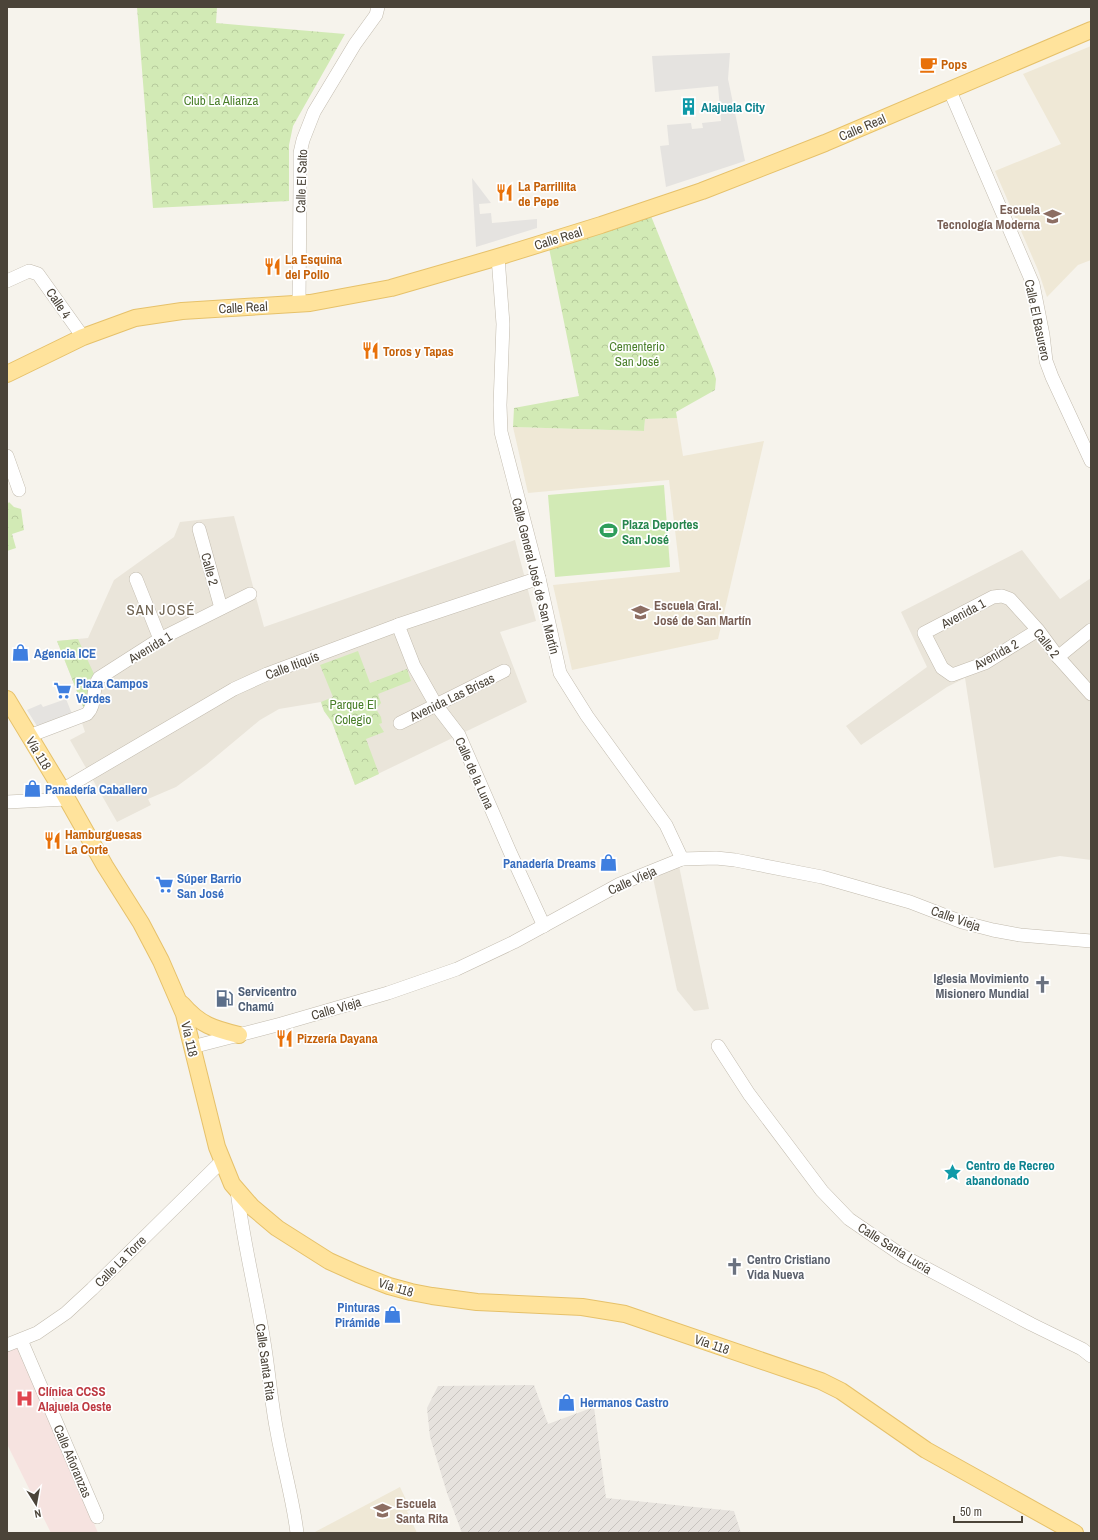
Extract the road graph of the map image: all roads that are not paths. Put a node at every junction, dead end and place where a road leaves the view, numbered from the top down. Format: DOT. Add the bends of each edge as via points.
graph roads {
  1 [pos="378,7"];
  2 [pos="1091,30"];
  3 [pos="950,90"];
  4 [pos="498,257"];
  5 [pos="7,281"];
  6 [pos="299,304"];
  7 [pos="83,337"];
  8 [pos="7,374"];
  9 [pos="7,456"];
  10 [pos="1091,461"];
  11 [pos="18,490"];
  12 [pos="199,530"];
  13 [pos="539,578"];
  14 [pos="136,579"];
  15 [pos="250,594"];
  16 [pos="1002,596"];
  17 [pos="221,608"];
  18 [pos="398,625"];
  19 [pos="1038,630"];
  20 [pos="1091,630"];
  21 [pos="160,639"];
  22 [pos="1058,657"];
  23 [pos="504,672"];
  24 [pos="952,675"];
  25 [pos="1091,694"];
  26 [pos="7,699"];
  27 [pos="436,705"];
  28 [pos="400,723"];
  29 [pos="29,736"];
  30 [pos="64,795"];
  31 [pos="7,802"];
  32 [pos="682,859"];
  33 [pos="544,926"];
  34 [pos="1091,941"];
  35 [pos="179,1000"];
  36 [pos="239,1035"];
  37 [pos="718,1046"];
  38 [pos="192,1047"];
  39 [pos="222,1161"];
  40 [pos="237,1190"];
  41 [pos="21,1340"];
  42 [pos="7,1345"];
  43 [pos="1091,1356"];
  44 [pos="97,1517"];
  45 [pos="297,1533"];
  46 [pos="1075,1533"];
  1 -- 6 [label="street, Calle El Salto" via="376,15 355,44 314,112 303,140 300,153"];
  2 -- 3 [label="main road, Calle Real"];
  3 -- 4 [label="main road, Calle Real" via="702,191"];
  3 -- 10 [label="street, Calle El Basurero" via="1033,284 1046,361"];
  4 -- 6 [label="main road, Calle Real" via="391,288"];
  4 -- 13 [label="street, Calle General José de San Martín" via="503,324 501,432"];
  5 -- 7 [label="street, Calle 4" via="24,272 34,272 42,277"];
  6 -- 7 [label="main road, Calle Real" via="182,310 135,318"];
  7 -- 8 [label="main road, Calle Real"];
  9 -- 11 [label="street"];
  12 -- 17 [label="street, Calle 2"];
  13 -- 18 [label="street, Calle Itiquís"];
  13 -- 32 [label="street, Calle General José de San Martín" via="560,672 587,716 666,825"];
  14 -- 21 [label="street"];
  15 -- 17 [label="street, Avenida 1"];
  16 -- 19 [label="street, Calle 2" via="1010,599"];
  16 -- 24 [label="street, Avenida 1" via="993,597 924,633 942,668"];
  17 -- 21 [label="street, Avenida 1"];
  18 -- 27 [label="street, Calle de la Luna" via="414,666"];
  18 -- 30 [label="street, Calle Itiquís" via="234,689"];
  19 -- 22 [label="street, Calle 2"];
  19 -- 24 [label="street, Avenida 2" via="985,663"];
  20 -- 22 [label="street"];
  21 -- 29 [label="street, Avenida 1" via="99,678 95,684 91,710 87,714"];
  22 -- 25 [label="street, Calle 2"];
  23 -- 27 [label="street, Avenida Las Brisas"];
  26 -- 29 [label="main road, Vía 118"];
  27 -- 28 [label="street, Avenida Las Brisas"];
  27 -- 33 [label="street, Calle de la Luna" via="459,735"];
  29 -- 30 [label="main road, Vía 118"];
  30 -- 31 [label="street"];
  30 -- 35 [label="main road, Vía 118" via="141,922"];
  32 -- 33 [label="street, Calle Vieja" via="620,884"];
  32 -- 34 [label="street, Calle Vieja" via="716,858 743,861 822,878 910,902 962,922 993,930"];
  33 -- 36 [label="street, Calle Vieja" via="457,969 421,983"];
  35 -- 36 [label="main road" via="190,1014 203,1024"];
  35 -- 38 [label="main road, Vía 118"];
  36 -- 38 [label="street, Calle Vieja"];
  37 -- 43 [label="street, Calle Santa Lucía" via="749,1094 822,1191 849,1219 903,1256"];
  38 -- 39 [label="main road, Vía 118"];
  39 -- 40 [label="main road, Vía 118"];
  39 -- 41 [label="street, Calle La Torre" via="66,1313 37,1333"];
  40 -- 45 [label="street, Calle Santa Rita" via="240,1220 264,1342 272,1410"];
  40 -- 46 [label="main road, Vía 118" via="277,1228 304,1246 329,1261 389,1286 454,1300 582,1307 625,1314 821,1381 841,1391 926,1450"];
  41 -- 42 [label="street, Calle La Torre"];
  41 -- 44 [label="street, Calle Añoranzas"];
}
